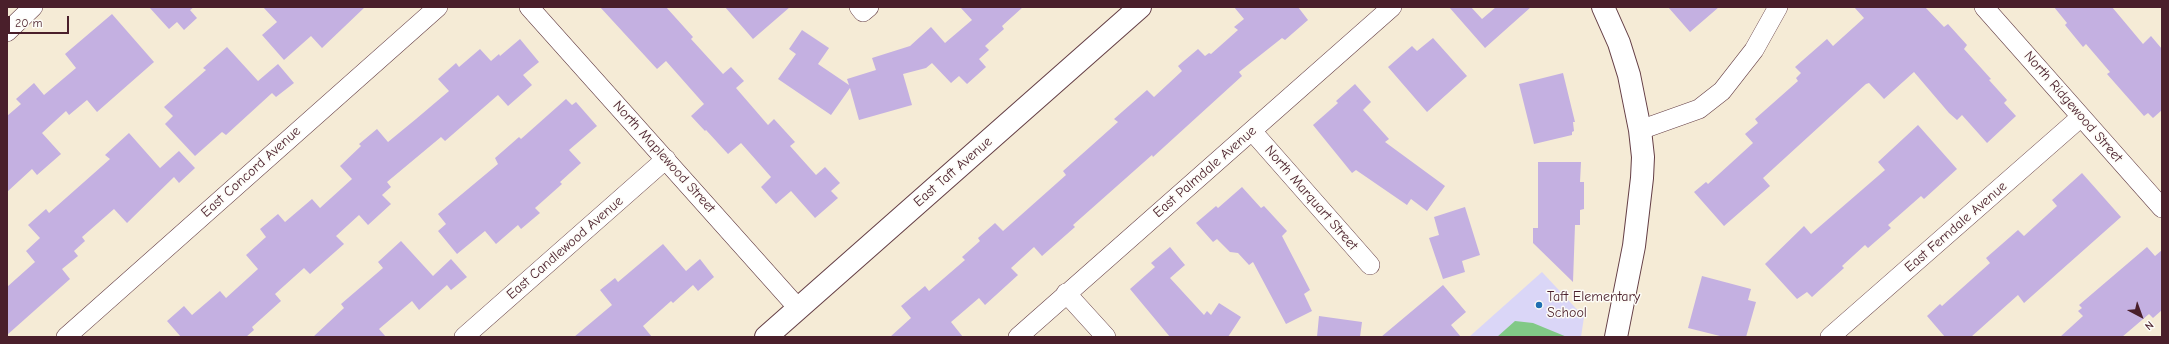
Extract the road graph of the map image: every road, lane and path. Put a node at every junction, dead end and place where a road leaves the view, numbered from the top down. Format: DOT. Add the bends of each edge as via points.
graph roads {
  1 [pos="33,7"];
  2 [pos="438,7"];
  3 [pos="529,7"];
  4 [pos="1140,7"];
  5 [pos="1392,7"];
  6 [pos="1603,7"];
  7 [pos="1778,7"];
  8 [pos="1984,7"];
  9 [pos="7,32"];
  10 [pos="2081,117"];
  11 [pos="1640,130"];
  12 [pos="1252,131"];
  13 [pos="666,159"];
  14 [pos="2162,208"];
  15 [pos="1370,265"];
  16 [pos="1066,293"];
  17 [pos="798,308"];
  18 [pos="66,337"];
  19 [pos="464,337"];
  20 [pos="766,337"];
  21 [pos="1018,337"];
  22 [pos="1106,337"];
  23 [pos="1616,337"];
  24 [pos="1830,337"];
  1 -- 9 [label="street"];
  2 -- 18 [label="street, East Concord Avenue"];
  3 -- 13 [label="street, North Maplewood Street"];
  4 -- 17 [label="main road, East Taft Avenue"];
  5 -- 12 [label="street, East Palmdale Avenue"];
  6 -- 11 [label="main road" via="1619,43 1629,75"];
  7 -- 11 [label="street" via="1754,50 1722,91 1693,112"];
  8 -- 10 [label="street, North Ridgewood Street"];
  10 -- 14 [label="street, North Ridgewood Street"];
  10 -- 24 [label="street, East Ferndale Avenue"];
  11 -- 23 [label="main road" via="1642,178 1639,211"];
  12 -- 15 [label="street, North Marquart Street"];
  12 -- 16 [label="street, East Palmdale Avenue"];
  13 -- 17 [label="street, North Maplewood Street"];
  13 -- 19 [label="street, East Candlewood Avenue"];
  16 -- 21 [label="street, East Palmdale Avenue"];
  16 -- 22 [label="street"];
  17 -- 20 [label="main road, East Taft Avenue"];
}
